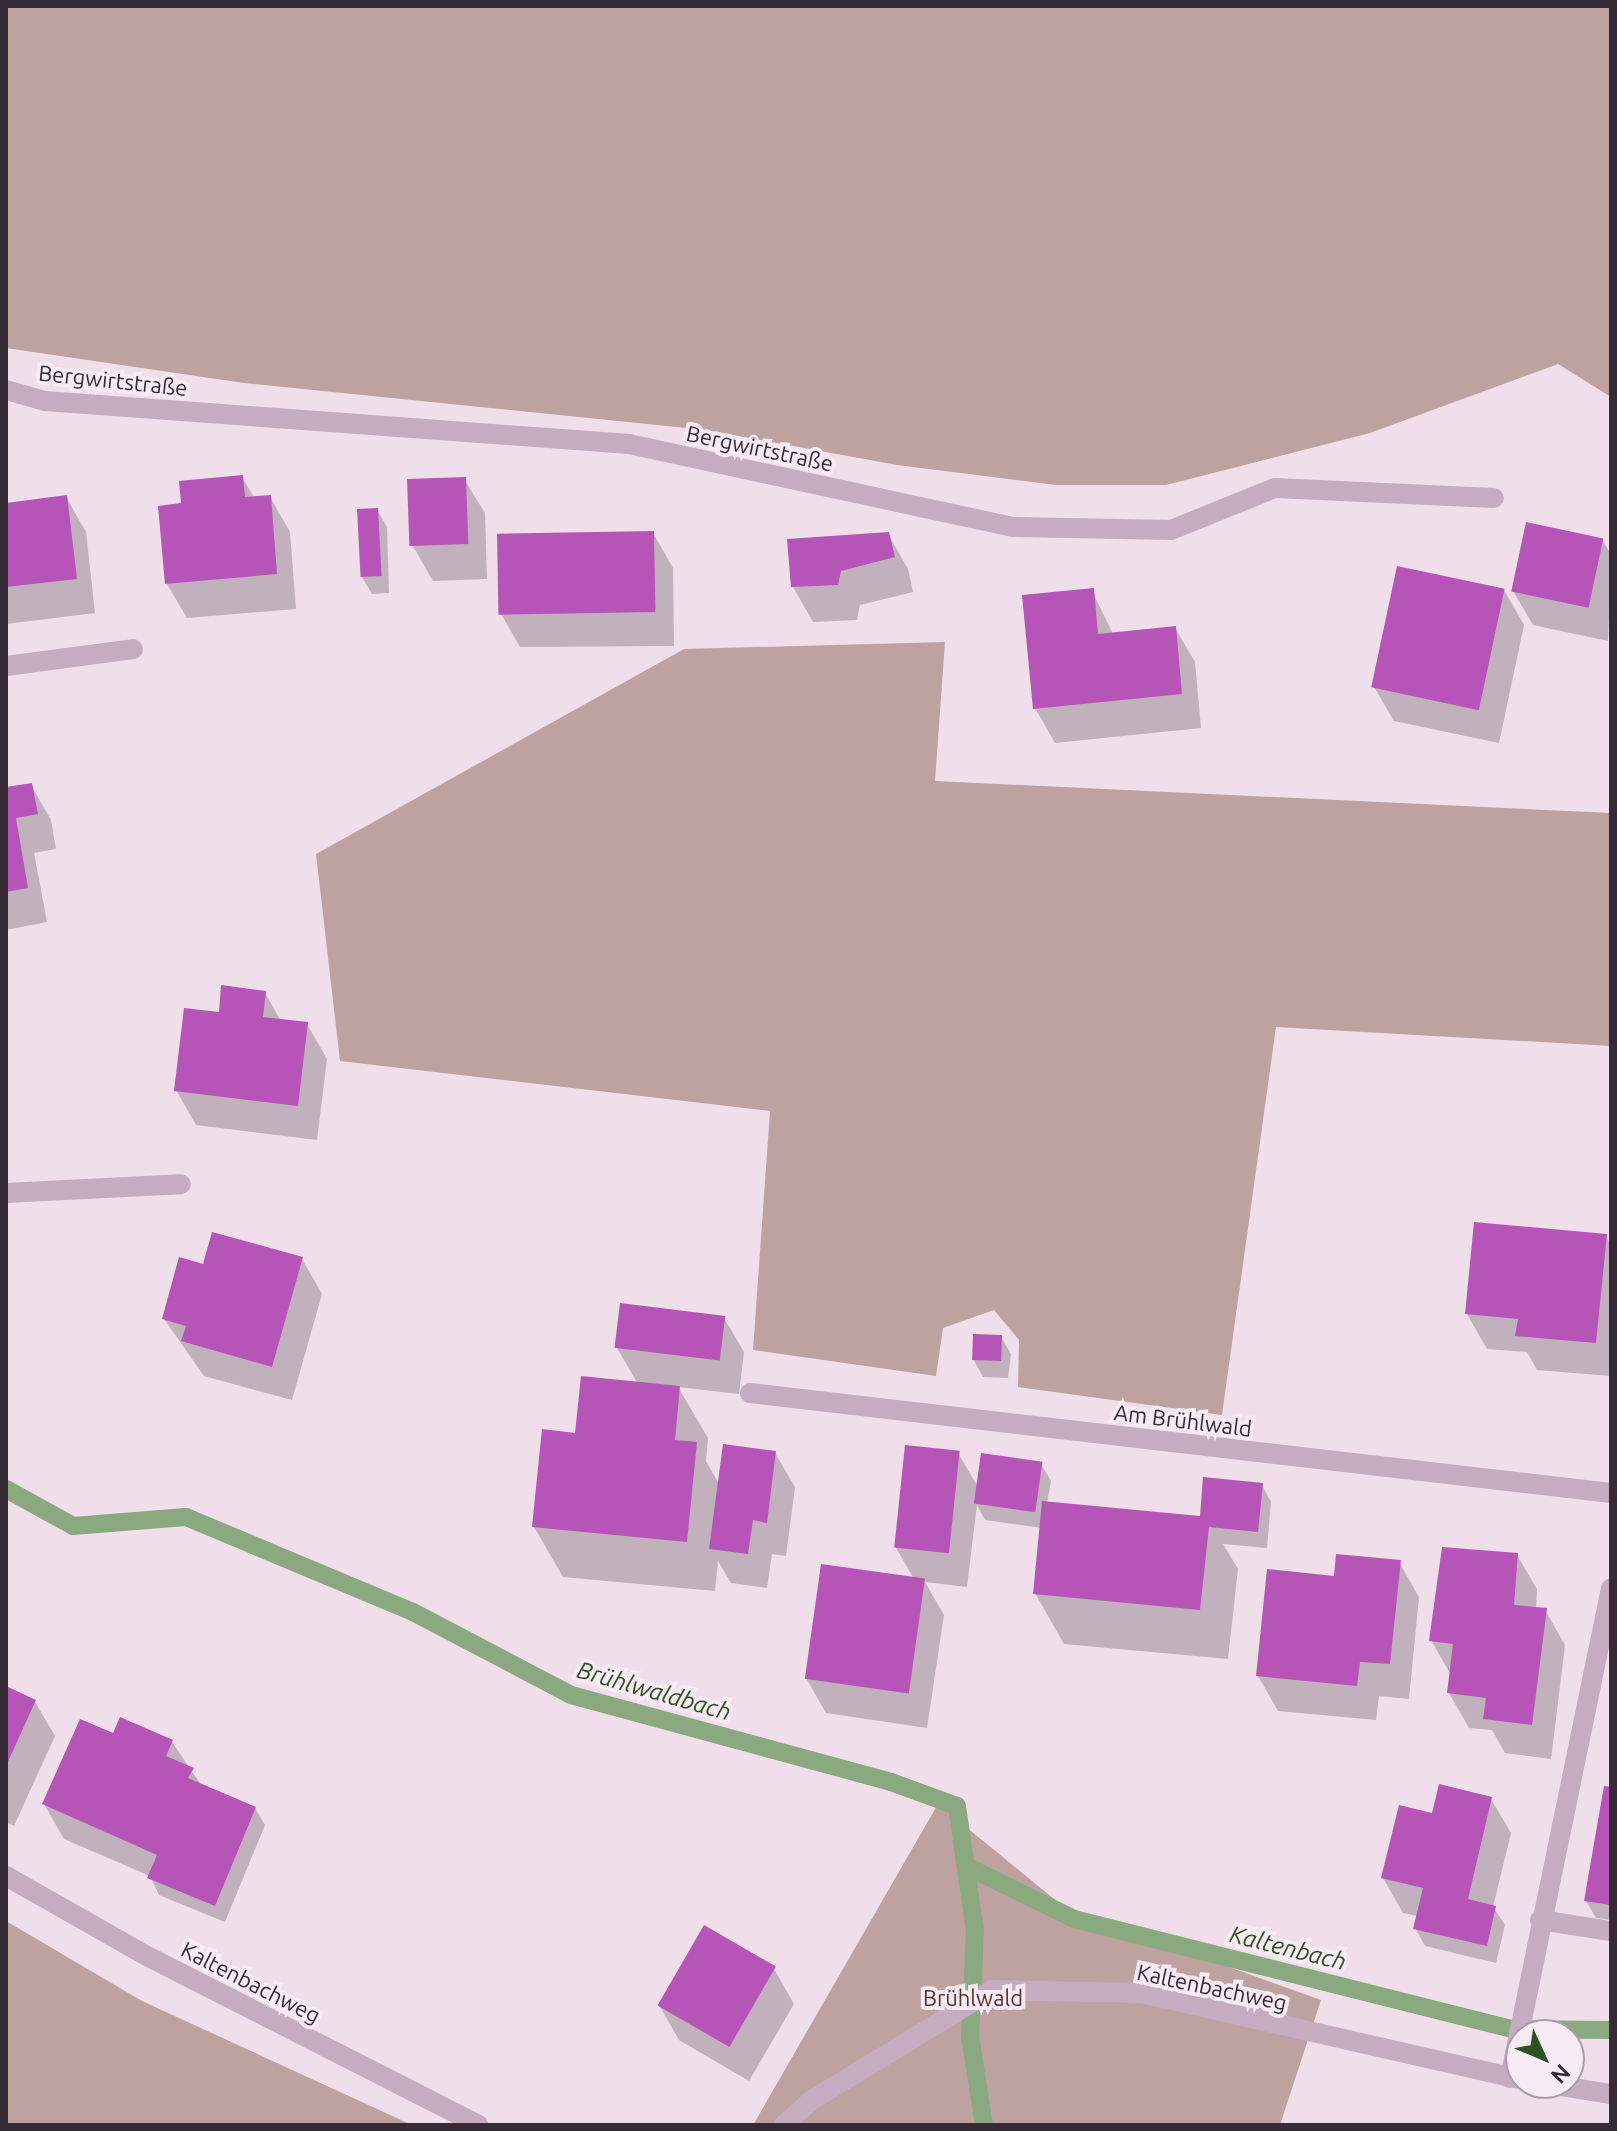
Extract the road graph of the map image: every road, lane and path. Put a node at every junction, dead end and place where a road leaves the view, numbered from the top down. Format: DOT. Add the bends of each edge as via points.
graph roads {
  1 [pos="6,390"];
  2 [pos="1494,498"];
  3 [pos="133,649"];
  4 [pos="6,666"];
  5 [pos="181,1184"];
  6 [pos="6,1193"];
  7 [pos="750,1393"];
  8 [pos="1611,1493"];
  9 [pos="1611,1588"];
  10 [pos="6,1876"];
  11 [pos="1540,1920"];
  12 [pos="1611,1931"];
  13 [pos="1525,2019"];
  14 [pos="1505,2076"];
  15 [pos="1585,2090"];
  16 [pos="1611,2094"];
  17 [pos="478,2125"];
  18 [pos="784,2125"];
  1 -- 2 [label="street, Bergwirtstraße" via="45,401 629,444 1014,527 1171,530 1275,488"];
  3 -- 4 [label="street"];
  5 -- 6 [label="street"];
  7 -- 8 [label="street, Am Brühlwald"];
  9 -- 11 [label="street"];
  10 -- 17 [label="street, Kaltenbachweg" via="147,1956"];
  11 -- 12 [label="street"];
  11 -- 13 [label="street"];
  14 -- 18 [label="street, Kaltenbachweg" via="1141,1993 992,1990 812,2100"];
  15 -- 16 [label="street"];
}
